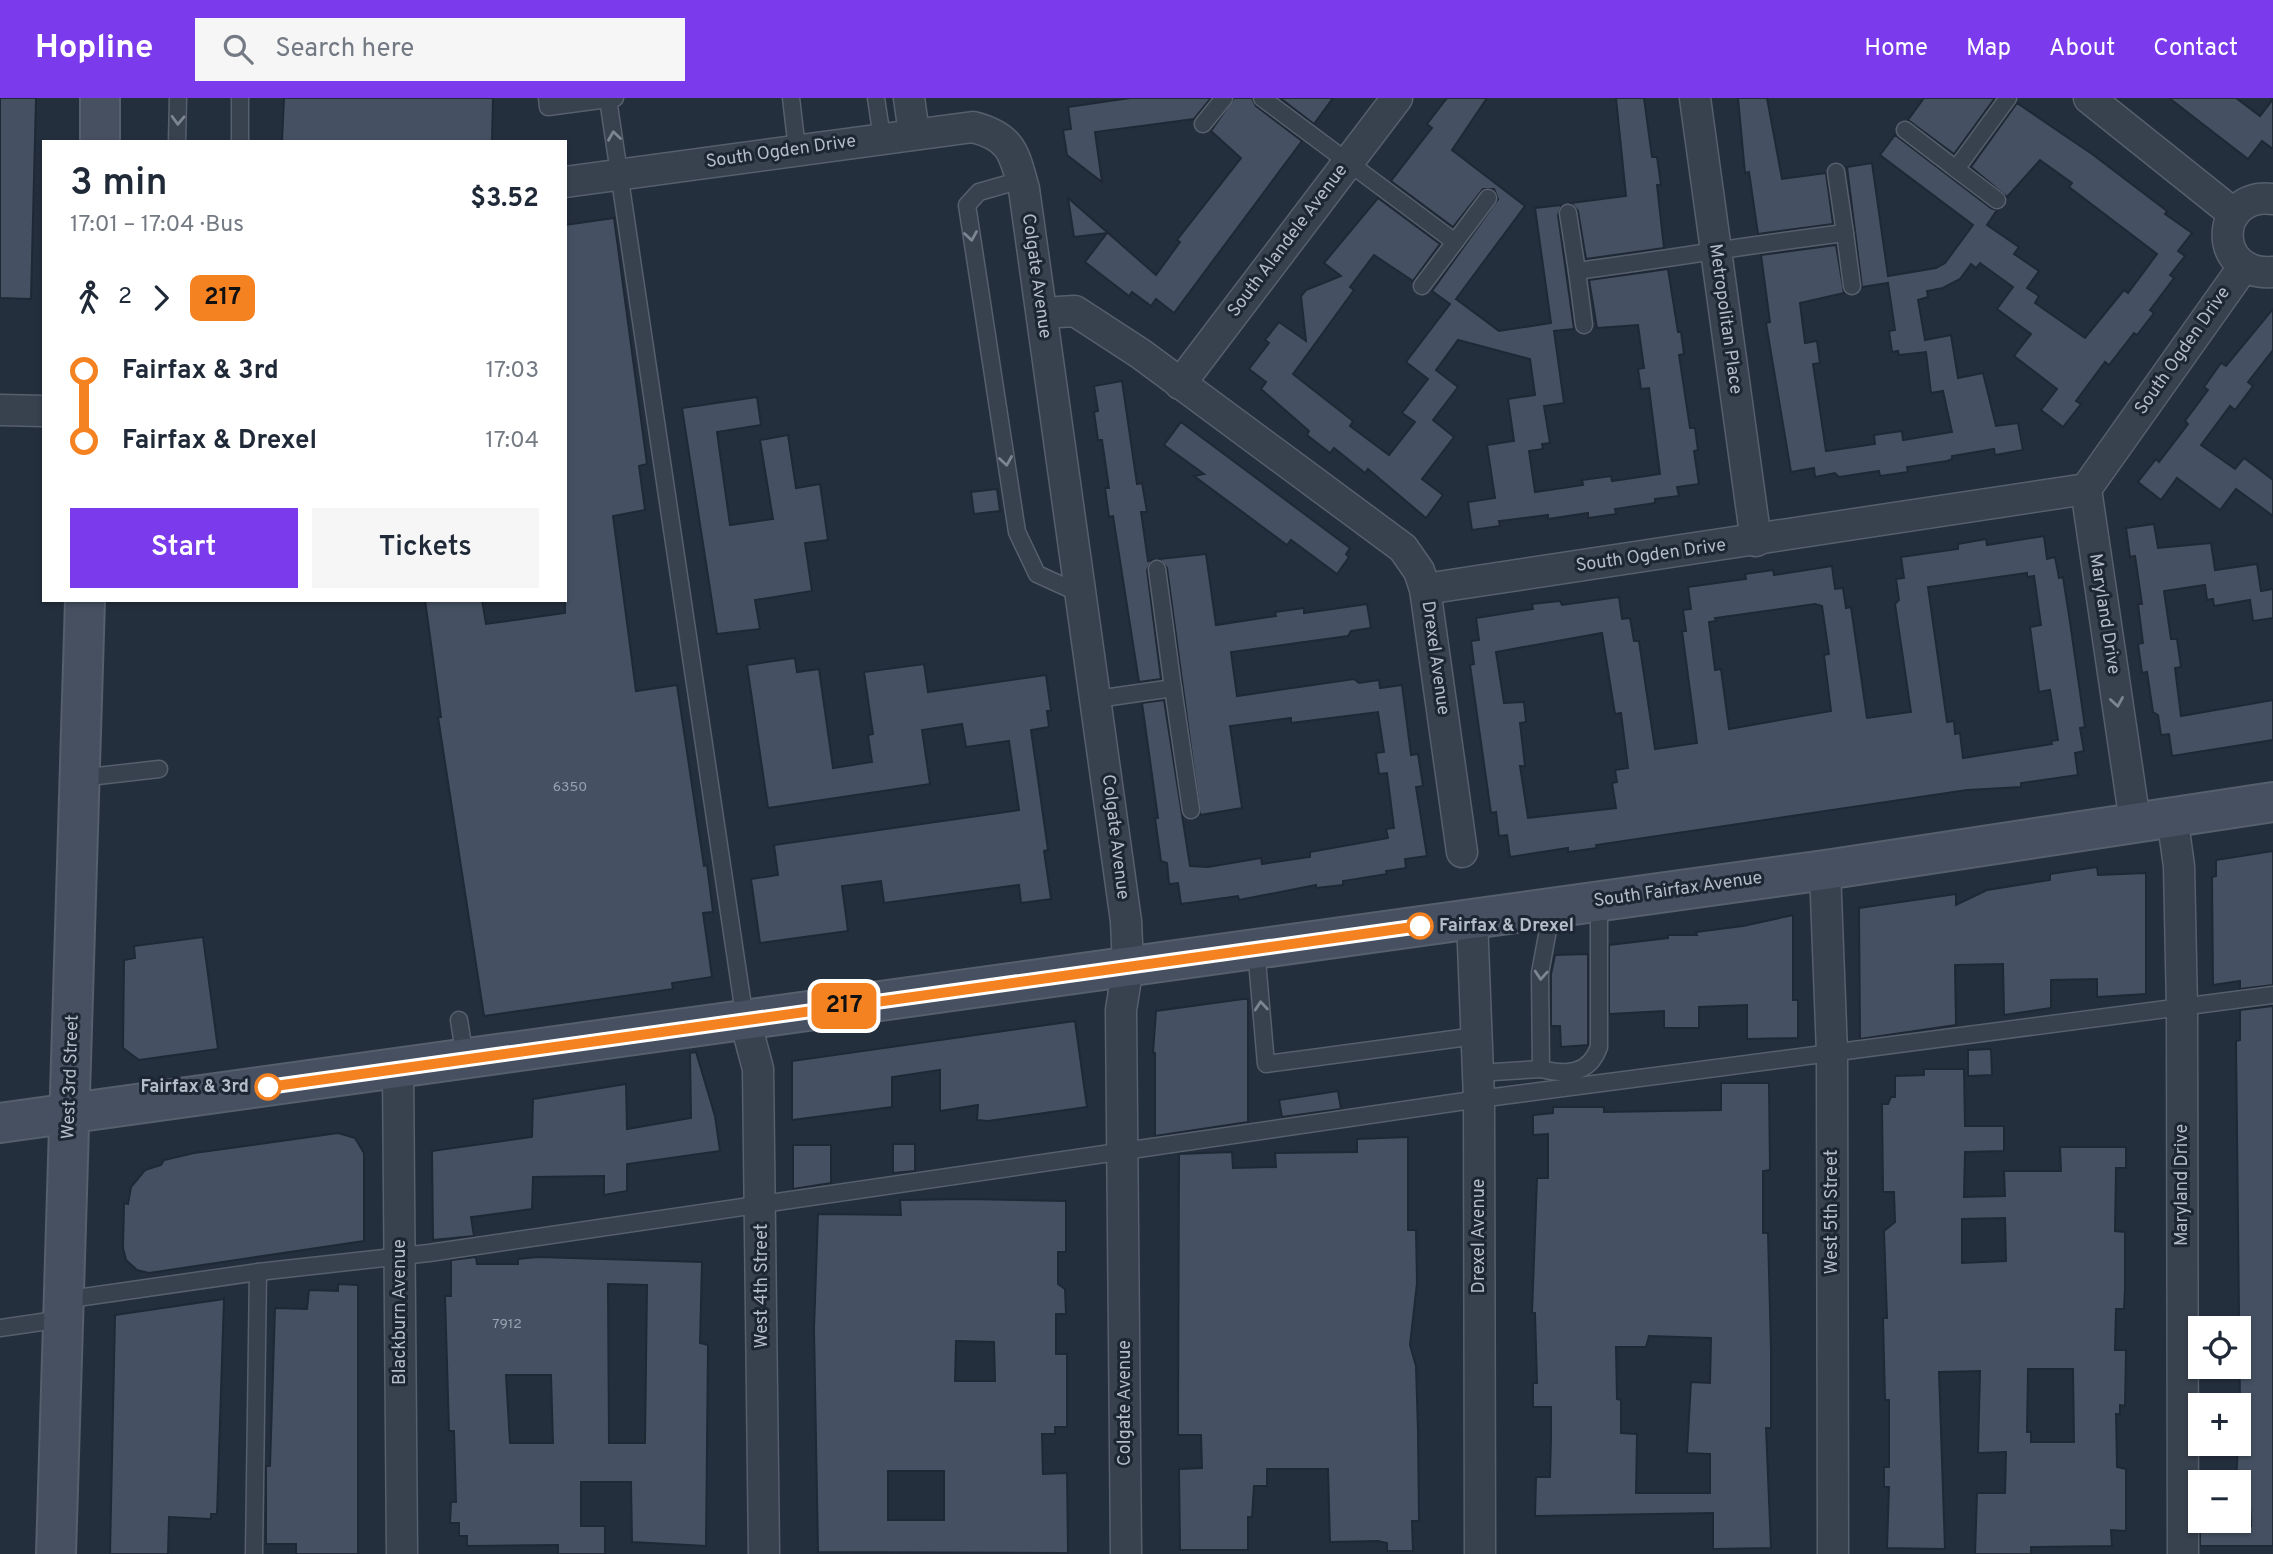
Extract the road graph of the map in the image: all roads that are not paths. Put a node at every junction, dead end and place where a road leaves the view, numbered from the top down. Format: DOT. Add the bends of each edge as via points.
graph roads {
  1 [pos="100,98"];
  2 [pos="178,98"];
  3 [pos="240,98"];
  4 [pos="547,98"];
  5 [pos="615,98"];
  6 [pos="791,98"];
  7 [pos="876,98"];
  8 [pos="909,98"];
  9 [pos="1224,98"];
  10 [pos="1262,98"];
  11 [pos="1397,98"];
  12 [pos="1695,98"];
  13 [pos="2008,98"];
  14 [pos="2089,98"];
  15 [pos="608,99"];
  16 [pos="1203,124"];
  17 [pos="1905,130"];
  18 [pos="914,133"];
  19 [pos="997,133"];
  20 [pos="882,138"];
  21 [pos="100,140"];
  22 [pos="177,140"];
  23 [pos="240,140"];
  24 [pos="797,149"];
  25 [pos="1347,164"];
  26 [pos="1956,169"];
  27 [pos="1836,172"];
  28 [pos="619,174"];
  29 [pos="1021,180"];
  30 [pos="567,182"];
  31 [pos="1488,198"];
  32 [pos="2273,199"];
  33 [pos="1997,200"];
  34 [pos="1568,213"];
  35 [pos="2234,214"];
  36 [pos="1845,233"];
  37 [pos="1455,242"];
  38 [pos="1716,249"];
  39 [pos="2244,266"];
  40 [pos="1577,271"];
  41 [pos="2273,272"];
  42 [pos="1422,286"];
  43 [pos="1852,286"];
  44 [pos="1042,313"];
  45 [pos="1584,325"];
  46 [pos="1180,384"];
  47 [pos="0,410"];
  48 [pos="42,411"];
  49 [pos="2086,489"];
  50 [pos="1756,541"];
  51 [pos="1157,569"];
  52 [pos="1425,589"];
  53 [pos="1082,594"];
  54 [pos="85,602"];
  55 [pos="1173,688"];
  56 [pos="1097,699"];
  57 [pos="159,769"];
  58 [pos="80,778"];
  59 [pos="2273,802"];
  60 [pos="1191,810"];
  61 [pos="2172,816"];
  62 [pos="2135,822"];
  63 [pos="1462,852"];
  64 [pos="1825,870"];
  65 [pos="1599,901"];
  66 [pos="1552,908"];
  67 [pos="1472,919"];
  68 [pos="1256,949"];
  69 [pos="1128,967"];
  70 [pos="2273,995"];
  71 [pos="2182,1009"];
  72 [pos="459,1020"];
  73 [pos="745,1020"];
  74 [pos="1476,1036"];
  75 [pos="1832,1053"];
  76 [pos="466,1060"];
  77 [pos="398,1069"];
  78 [pos="1541,1069"];
  79 [pos="1562,1081"];
  80 [pos="1478,1086"];
  81 [pos="69,1114"];
  82 [pos="0,1123"];
  83 [pos="1123,1153"];
  84 [pos="761,1204"];
  85 [pos="400,1257"];
  86 [pos="258,1272"];
  87 [pos="62,1310"];
  88 [pos="0,1328"];
  89 [pos="57,1554"];
  90 [pos="254,1554"];
  91 [pos="402,1554"];
  92 [pos="764,1554"];
  93 [pos="1126,1554"];
  94 [pos="1480,1554"];
  95 [pos="1833,1554"];
  96 [pos="2183,1554"];
  1 -- 21 [label="main road"];
  2 -- 22 [label="lane, one-way"];
  3 -- 23 [label="lane"];
  4 -- 15 [label="lane" via="548,107"];
  5 -- 15 [label="lane"];
  6 -- 24 [label="lane"];
  7 -- 20 [label="lane"];
  8 -- 18 [label="street"];
  9 -- 16 [label="lane"];
  10 -- 25 [label="lane"];
  11 -- 25 [label="street, South Alandele Avenue"];
  12 -- 38 [label="street, Metropolitan Place"];
  13 -- 26 [label="lane"];
  14 -- 35 [label="street"];
  28 -- 15 [label="lane, one-way"];
  17 -- 26 [label="lane"];
  18 -- 19 [label="street, South Ogden Drive" via="973,127"];
  18 -- 20 [label="street, South Ogden Drive"];
  19 -- 29 [label="street, Colgate Avenue" via="1014,156"];
  20 -- 24 [label="street, South Ogden Drive"];
  24 -- 28 [label="street, South Ogden Drive"];
  25 -- 37 [label="lane"];
  25 -- 46 [label="street, South Alandele Avenue"];
  26 -- 33 [label="lane"];
  27 -- 36 [label="lane"];
  28 -- 30 [label="street, South Ogden Drive"];
  28 -- 73 [label="lane"];
  29 -- 44 [label="street, Colgate Avenue"];
  29 -- 53 [label="lane, one-way" via="979,192 967,205 1017,532 1037,574"];
  31 -- 37 [label="lane"];
  32 -- 35 [label="street" via="2252,200"];
  34 -- 40 [label="lane"];
  35 -- 39 [label="street" via="2227,235 2233,256"];
  36 -- 38 [label="lane"];
  36 -- 43 [label="lane"];
  37 -- 42 [label="lane"];
  38 -- 40 [label="lane"];
  38 -- 50 [label="street, Metropolitan Place"];
  39 -- 41 [label="street"];
  39 -- 49 [label="street, South Ogden Drive"];
  40 -- 45 [label="lane"];
  44 -- 46 [label="street" via="1074,311"];
  44 -- 53 [label="street, Colgate Avenue"];
  46 -- 52 [label="street" via="1403,548"];
  47 -- 48 [label="street"];
  49 -- 50 [label="street, South Ogden Drive"];
  49 -- 62 [label="street, Maryland Drive, one-way"];
  50 -- 52 [label="street, South Ogden Drive"];
  51 -- 55 [label="lane"];
  52 -- 63 [label="street, Drexel Avenue"];
  53 -- 56 [label="street, Colgate Avenue"];
  54 -- 58 [label="main road, West 3rd Street"];
  55 -- 56 [label="lane"];
  55 -- 60 [label="lane"];
  56 -- 69 [label="street, Colgate Avenue"];
  57 -- 58 [label="lane"];
  58 -- 81 [label="main road, West 3rd Street"];
  59 -- 61 [label="main road, South Fairfax Avenue"];
  61 -- 62 [label="main road, South Fairfax Avenue"];
  61 -- 71 [label="street, Maryland Drive" via="2179,866"];
  62 -- 64 [label="main road, South Fairfax Avenue"];
  64 -- 65 [label="main road, South Fairfax Avenue"];
  64 -- 75 [label="street, West 5th Street"];
  65 -- 66 [label="main road, South Fairfax Avenue"];
  65 -- 79 [label="lane" via="1599,1047 1585,1070"];
  66 -- 67 [label="main road, South Fairfax Avenue"];
  66 -- 78 [label="lane, one-way" via="1540,973"];
  67 -- 68 [label="main road, South Fairfax Avenue"];
  67 -- 74 [label="street, Drexel Avenue"];
  68 -- 69 [label="main road, South Fairfax Avenue"];
  74 -- 68 [label="lane, one-way" via="1266,1064"];
  69 -- 73 [label="main road, South Fairfax Avenue"];
  69 -- 83 [label="street, Colgate Avenue" via="1121,1010"];
  70 -- 71 [label="lane"];
  71 -- 75 [label="lane"];
  71 -- 96 [label="street, Maryland Drive"];
  72 -- 76 [label="lane"];
  73 -- 76 [label="main road, South Fairfax Avenue"];
  73 -- 84 [label="street, West 4th Street" via="758,1069"];
  74 -- 80 [label="street, Drexel Avenue"];
  75 -- 79 [label="lane"];
  75 -- 95 [label="street, West 5th Street"];
  76 -- 77 [label="main road, South Fairfax Avenue"];
  77 -- 81 [label="main road, South Fairfax Avenue"];
  77 -- 85 [label="street, Blackburn Avenue"];
  78 -- 79 [label="lane"];
  78 -- 80 [label="lane"];
  79 -- 80 [label="lane"];
  80 -- 83 [label="lane"];
  80 -- 94 [label="street, Drexel Avenue"];
  81 -- 82 [label="main road, South Fairfax Avenue"];
  81 -- 87 [label="main road, West 3rd Street"];
  83 -- 84 [label="lane"];
  83 -- 93 [label="street, Colgate Avenue"];
  84 -- 85 [label="lane"];
  84 -- 92 [label="street, West 4th Street"];
  85 -- 86 [label="lane"];
  85 -- 91 [label="street, Blackburn Avenue"];
  86 -- 87 [label="lane"];
  86 -- 90 [label="lane"];
  87 -- 88 [label="lane"];
  87 -- 89 [label="main road, West 3rd Street"];
}
